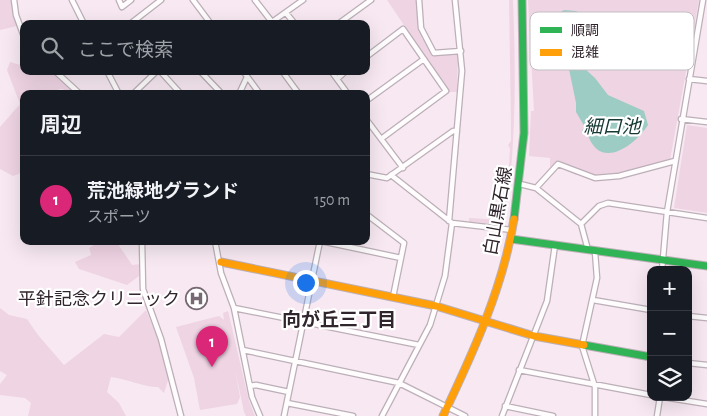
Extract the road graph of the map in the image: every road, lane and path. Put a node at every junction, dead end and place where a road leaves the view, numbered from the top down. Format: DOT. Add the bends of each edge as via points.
graph roads {
  1 [pos="14,0"];
  2 [pos="72,0"];
  3 [pos="119,0"];
  4 [pos="131,0"];
  5 [pos="161,0"];
  6 [pos="192,0"];
  7 [pos="255,0"];
  8 [pos="371,0"];
  9 [pos="419,0"];
  10 [pos="455,0"];
  11 [pos="522,0"];
  12 [pos="703,0"];
  13 [pos="301,1"];
  14 [pos="286,13"];
  15 [pos="82,20"];
  16 [pos="135,20"];
  17 [pos="208,20"];
  18 [pos="270,20"];
  19 [pos="276,20"];
  20 [pos="292,20"];
  21 [pos="344,20"];
  22 [pos="20,26"];
  23 [pos="461,51"];
  24 [pos="694,51"];
  25 [pos="370,54"];
  26 [pos="424,59"];
  27 [pos="691,70"];
  28 [pos="59,75"];
  29 [pos="110,75"];
  30 [pos="154,75"];
  31 [pos="163,75"];
  32 [pos="204,75"];
  33 [pos="285,75"];
  34 [pos="334,75"];
  35 [pos="341,75"];
  36 [pos="247,77"];
  37 [pos="336,79"];
  38 [pos="689,80"];
  39 [pos="707,81"];
  40 [pos="76,90"];
  41 [pos="117,90"];
  42 [pos="138,90"];
  43 [pos="177,90"];
  44 [pos="218,90"];
  45 [pos="241,90"];
  46 [pos="257,90"];
  47 [pos="296,90"];
  48 [pos="345,90"];
  49 [pos="370,98"];
  50 [pos="681,119"];
  51 [pos="707,122"];
  52 [pos="370,123"];
  53 [pos="457,131"];
  54 [pos="382,139"];
  55 [pos="676,161"];
  56 [pos="403,168"];
  57 [pos="370,175"];
  58 [pos="391,175"];
  59 [pos="520,184"];
  60 [pos="536,188"];
  61 [pos="667,212"];
  62 [pos="370,217"];
  63 [pos="707,218"];
  64 [pos="450,222"];
  65 [pos="582,224"];
  66 [pos="513,230"];
  67 [pos="511,238"];
  68 [pos="142,245"];
  69 [pos="216,245"];
  70 [pos="320,245"];
  71 [pos="340,245"];
  72 [pos="555,245"];
  73 [pos="592,251"];
  74 [pos="401,258"];
  75 [pos="661,258"];
  76 [pos="221,262"];
  77 [pos="662,266"];
  78 [pos="707,266"];
  79 [pos="312,281"];
  80 [pos="393,297"];
  81 [pos="593,300"];
  82 [pos="436,306"];
  83 [pos="234,308"];
  84 [pos="647,309"];
  85 [pos="692,316"];
  86 [pos="707,318"];
  87 [pos="487,320"];
  88 [pos="304,321"];
  89 [pos="534,336"];
  90 [pos="419,345"];
  91 [pos="582,346"];
  92 [pos="243,350"];
  93 [pos="647,356"];
  94 [pos="295,362"];
  95 [pos="692,364"];
  96 [pos="707,366"];
  97 [pos="519,370"];
  98 [pos="399,383"];
  99 [pos="594,385"];
  100 [pos="250,386"];
  101 [pos="289,392"];
  102 [pos="647,394"];
  103 [pos="661,401"];
  104 [pos="688,401"];
  105 [pos="287,402"];
  106 [pos="707,404"];
  107 [pos="506,406"];
  108 [pos="447,407"];
  109 [pos="181,416"];
  110 [pos="260,416"];
  111 [pos="284,416"];
  112 [pos="353,416"];
  113 [pos="382,416"];
  114 [pos="443,416"];
  115 [pos="465,416"];
  116 [pos="502,416"];
  117 [pos="553,416"];
  118 [pos="595,416"];
  119 [pos="657,416"];
  1 -- 22 [label="street"];
  2 -- 15 [label="street"];
  3 -- 4 [label="street" via="122,7"];
  5 -- 16 [label="street"];
  6 -- 17 [label="street"];
  7 -- 18 [label="street"];
  8 -- 21 [label="street"];
  9 -- 23 [label="street" via="421,28 434,53"];
  10 -- 23 [label="street"];
  11 -- 59 [label="street, 白山黒石線" via="524,107"];
  12 -- 24 [label="street"];
  13 -- 14 [label="street"];
  14 -- 19 [label="street"];
  14 -- 20 [label="street"];
  23 -- 53 [label="street"];
  25 -- 26 [label="street" via="403,29"];
  26 -- 49 [label="street"];
  26 -- 54 [label="street" via="446,91"];
  27 -- 38 [label="street"];
  28 -- 40 [label="street"];
  29 -- 41 [label="street"];
  30 -- 42 [label="street"];
  31 -- 43 [label="street"];
  32 -- 44 [label="street"];
  33 -- 47 [label="street"];
  34 -- 37 [label="street"];
  35 -- 37 [label="street"];
  36 -- 45 [label="street"];
  36 -- 46 [label="street"];
  37 -- 48 [label="street"];
  38 -- 39 [label="street"];
  38 -- 50 [label="street"];
  50 -- 51 [label="street"];
  50 -- 55 [label="street"];
  52 -- 54 [label="street"];
  53 -- 56 [label="street" via="453,130"];
  53 -- 64 [label="street"];
  54 -- 56 [label="street"];
  55 -- 60 [label="street" via="619,176 595,178 558,164"];
  55 -- 61 [label="street"];
  56 -- 58 [label="street"];
  57 -- 58 [label="street" via="387,178"];
  58 -- 64 [label="street"];
  59 -- 60 [label="street"];
  59 -- 66 [label="street, 白山黒石線"];
  60 -- 65 [label="street"];
  61 -- 63 [label="street"];
  61 -- 65 [label="street" via="605,203"];
  61 -- 75 [label="street"];
  62 -- 74 [label="street" via="404,244"];
  64 -- 66 [label="street"];
  64 -- 82 [label="street" via="444,276"];
  65 -- 73 [label="street"];
  66 -- 67 [label="street, 白山黒石線"];
  67 -- 72 [label="street"];
  67 -- 87 [label="street, 白山黒石線"];
  68 -- 109 [label="street" via="143,289 161,339"];
  69 -- 76 [label="street"];
  70 -- 79 [label="street"];
  71 -- 74 [label="street"];
  72 -- 73 [label="street"];
  72 -- 89 [label="street" via="547,301"];
  73 -- 75 [label="street"];
  73 -- 81 [label="street" via="597,278"];
  74 -- 80 [label="street"];
  75 -- 77 [label="street"];
  75 -- 78 [label="street"];
  76 -- 79 [label="street"];
  76 -- 83 [label="street" via="221,273"];
  79 -- 80 [label="street"];
  79 -- 88 [label="street"];
  80 -- 82 [label="street"];
  81 -- 84 [label="street"];
  81 -- 91 [label="street"];
  82 -- 87 [label="street"];
  82 -- 90 [label="street"];
  83 -- 88 [label="street"];
  83 -- 92 [label="street"];
  85 -- 86 [label="street"];
  87 -- 89 [label="street"];
  87 -- 108 [label="street, 白山黒石線"];
  88 -- 90 [label="street"];
  88 -- 94 [label="street"];
  89 -- 91 [label="street"];
  89 -- 97 [label="street"];
  90 -- 98 [label="street"];
  91 -- 93 [label="street"];
  91 -- 99 [label="street"];
  92 -- 94 [label="street"];
  92 -- 100 [label="street"];
  94 -- 98 [label="street"];
  94 -- 101 [label="street"];
  95 -- 96 [label="street"];
  97 -- 99 [label="street"];
  97 -- 107 [label="street"];
  98 -- 108 [label="street"];
  98 -- 113 [label="street"];
  99 -- 102 [label="street"];
  99 -- 118 [label="street"];
  100 -- 101 [label="street"];
  100 -- 110 [label="street"];
  101 -- 105 [label="street"];
  103 -- 119 [label="street"];
  104 -- 106 [label="street"];
  105 -- 111 [label="street"];
  105 -- 112 [label="street"];
  107 -- 116 [label="street"];
  107 -- 117 [label="street"];
  108 -- 114 [label="street, 白山黒石線"];
  108 -- 115 [label="street"];
}
